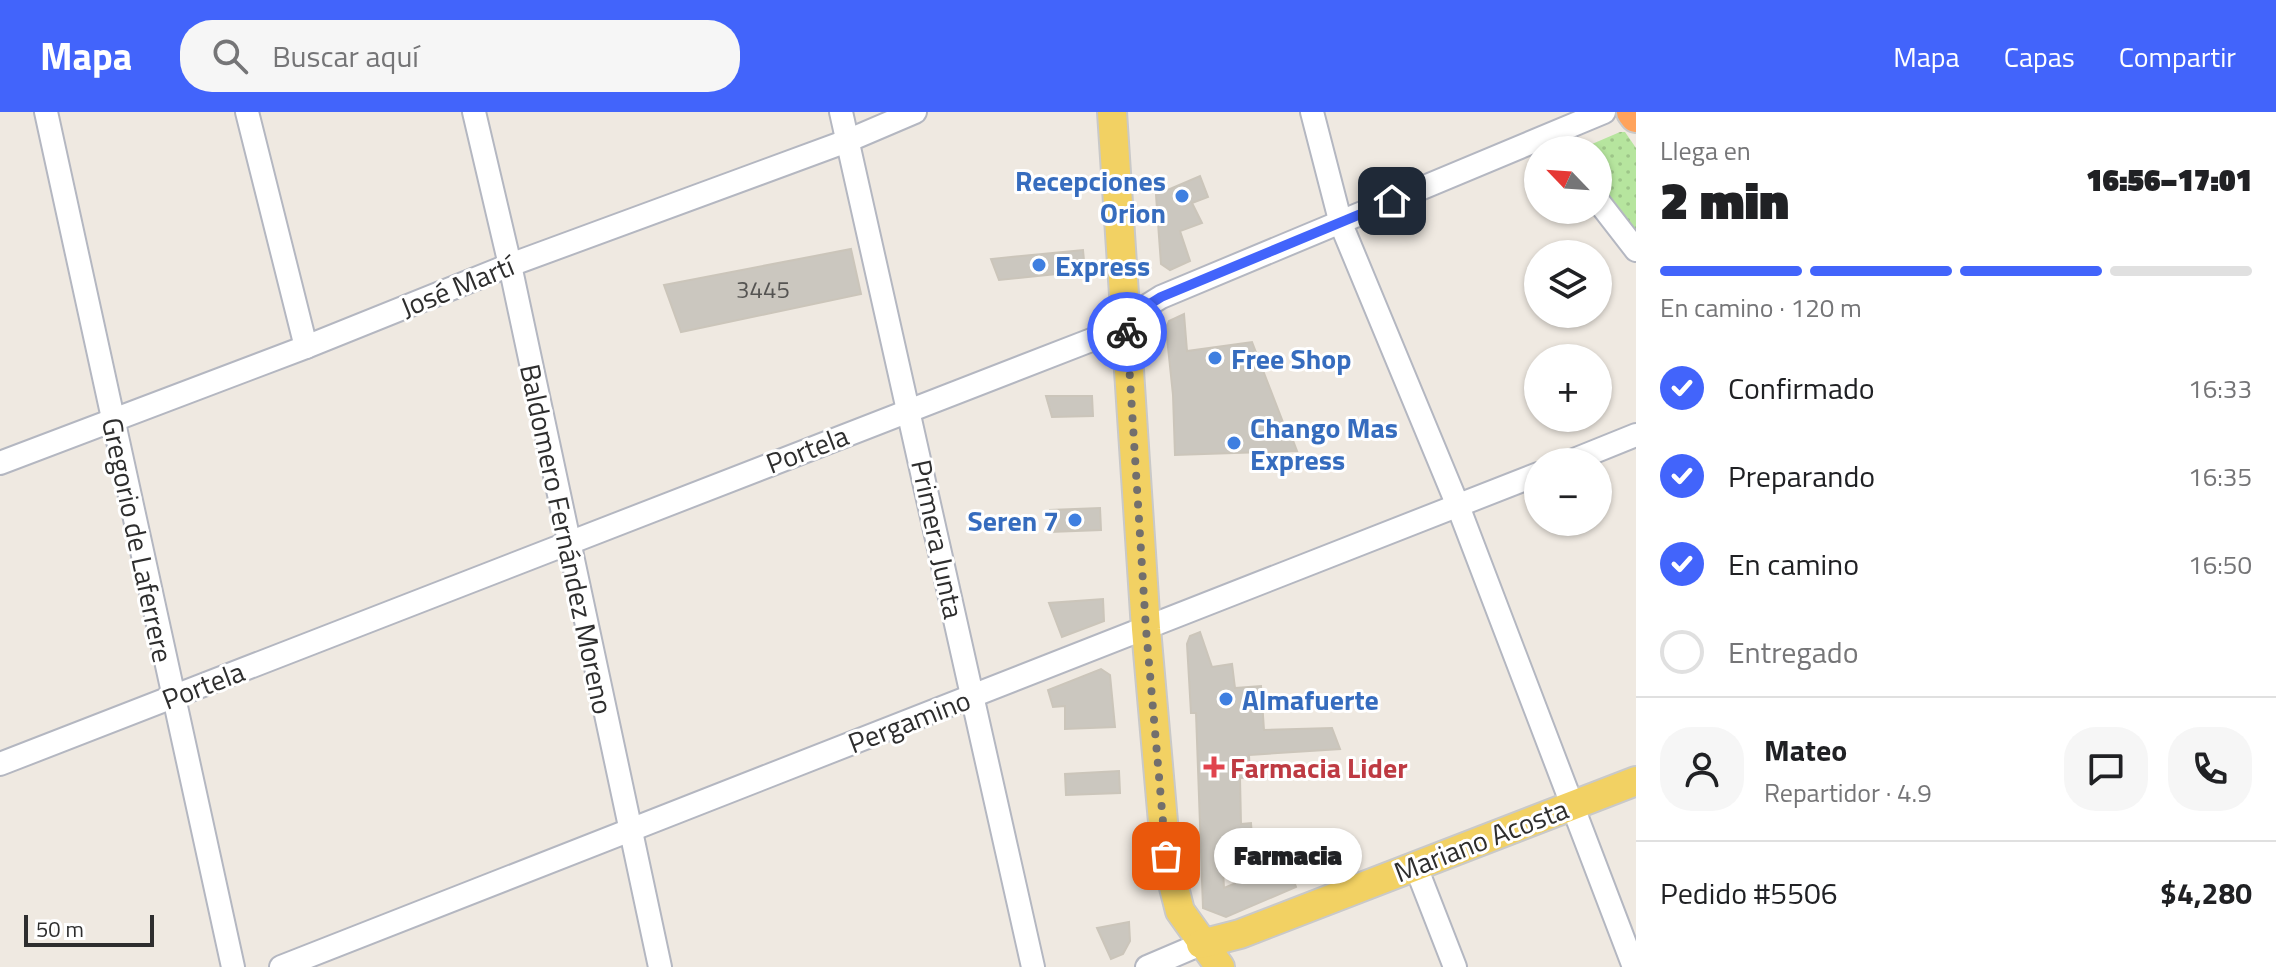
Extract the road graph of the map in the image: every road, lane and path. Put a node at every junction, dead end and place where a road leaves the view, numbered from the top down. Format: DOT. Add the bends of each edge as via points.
graph roads {
  1 [pos="46,112"];
  2 [pos="247,112"];
  3 [pos="474,112"];
  4 [pos="841,112"];
  5 [pos="915,112"];
  6 [pos="1112,112"];
  7 [pos="1312,112"];
  8 [pos="1604,112"];
  9 [pos="1565,118"];
  10 [pos="1556,136"];
  11 [pos="847,141"];
  12 [pos="1524,153"];
  13 [pos="1612,219"];
  14 [pos="1341,224"];
  15 [pos="1636,250"];
  16 [pos="510,265"];
  17 [pos="1126,319"];
  18 [pos="306,347"];
  19 [pos="909,410"];
  20 [pos="113,420"];
  21 [pos="1636,435"];
  22 [pos="1604,448"];
  23 [pos="0,463"];
  24 [pos="1524,480"];
  25 [pos="1458,506"];
  26 [pos="567,542"];
  27 [pos="1146,629"];
  28 [pos="972,696"];
  29 [pos="172,697"];
  30 [pos="0,764"];
  31 [pos="1636,781"];
  32 [pos="1570,805"];
  33 [pos="630,829"];
  34 [pos="1416,867"];
  35 [pos="1201,944"];
  36 [pos="233,967"];
  37 [pos="281,967"];
  38 [pos="660,967"];
  39 [pos="1033,967"];
  40 [pos="1147,967"];
  41 [pos="1220,967"];
  42 [pos="1455,967"];
  43 [pos="1634,967"];
  1 -- 20 [label="street, Gregorio de Laferrere"];
  2 -- 18 [label="street"];
  3 -- 16 [label="street, Baldomero Fernández Moreno"];
  4 -- 11 [label="street, Primera Junta"];
  5 -- 11 [label="street, José Martí"];
  6 -- 17 [label="main road"];
  7 -- 14 [label="street"];
  8 -- 9 [label="street, Portela"];
  9 -- 10 [label="street, Portela"];
  11 -- 16 [label="street, José Martí"];
  11 -- 19 [label="street, Primera Junta"];
  12 -- 14 [label="street, Portela"];
  13 -- 15 [label="street"];
  14 -- 17 [label="street, Portela" via="1161,297"];
  14 -- 25 [label="street"];
  16 -- 18 [label="street, José Martí"];
  16 -- 26 [label="street, Baldomero Fernández Moreno"];
  17 -- 19 [label="street, Portela" via="1094,339"];
  17 -- 27 [label="main road"];
  18 -- 20 [label="street, José Martí"];
  19 -- 26 [label="street, Portela"];
  19 -- 28 [label="street, Primera Junta"];
  20 -- 23 [label="street, José Martí"];
  20 -- 29 [label="street, Gregorio de Laferrere"];
  21 -- 22 [label="street"];
  24 -- 25 [label="street, Pergamino"];
  25 -- 27 [label="street, Pergamino"];
  25 -- 32 [label="street"];
  26 -- 29 [label="street, Portela"];
  26 -- 33 [label="street, Baldomero Fernández Moreno"];
  27 -- 28 [label="street, Pergamino"];
  27 -- 35 [label="main road" via="1166,856 1180,911"];
  28 -- 33 [label="street, Pergamino"];
  28 -- 39 [label="street, Primera Junta"];
  29 -- 30 [label="street, Portela"];
  29 -- 36 [label="street, Gregorio de Laferrere"];
  31 -- 32 [label="main road, Mariano Acosta"];
  32 -- 34 [label="main road, Mariano Acosta"];
  32 -- 43 [label="street"];
  33 -- 37 [label="street, Pergamino"];
  33 -- 38 [label="street, Baldomero Fernández Moreno"];
  34 -- 35 [label="main road, Mariano Acosta"];
  34 -- 42 [label="street"];
  35 -- 40 [label="street, Mariano Acosta"];
  35 -- 41 [label="main road"];
}
